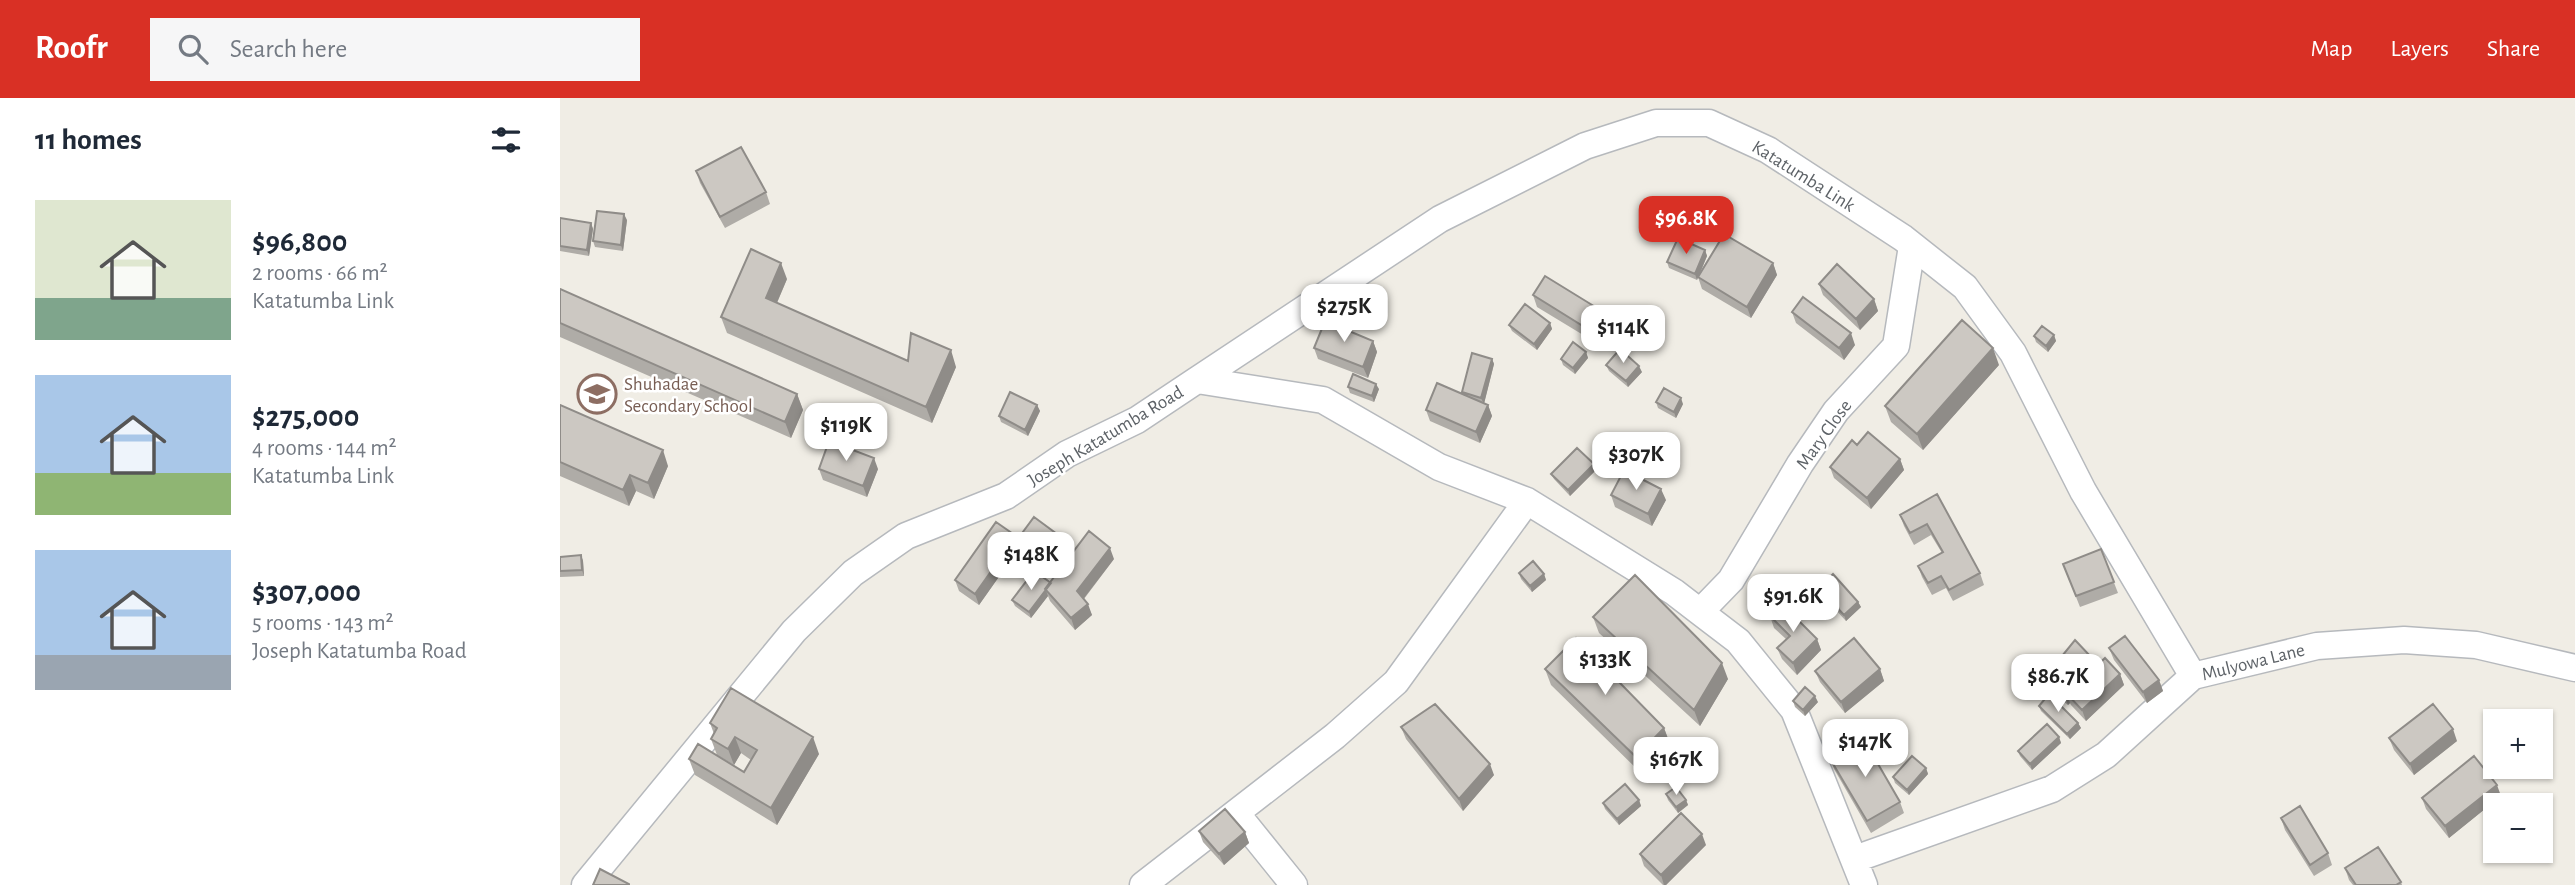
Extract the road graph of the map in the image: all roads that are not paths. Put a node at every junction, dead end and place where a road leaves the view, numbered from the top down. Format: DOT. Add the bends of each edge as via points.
graph roads {
  1 [pos="1912,246"];
  2 [pos="1197,380"];
  3 [pos="1527,501"];
  4 [pos="1700,612"];
  5 [pos="2575,668"];
  6 [pos="2193,676"];
  7 [pos="1236,813"];
  8 [pos="1855,859"];
  9 [pos="585,885"];
  10 [pos="1143,885"];
  11 [pos="1294,885"];
  12 [pos="1864,885"];
  1 -- 2 [label="street, Katatumba Link" via="1768,150 1709,123 1656,123 1585,146 1440,219"];
  1 -- 4 [label="street, Mary Close" via="1896,346 1836,411 1731,580"];
  1 -- 6 [label="street, Katatumba Link" via="1965,287 2013,353 2083,491"];
  2 -- 3 [label="street, Joseph Katatumba Road" via="1323,400 1439,467"];
  2 -- 9 [label="street, Joseph Katatumba Road" via="1137,420 1067,454 1006,496 906,536 853,573 793,631"];
  3 -- 4 [label="street, Joseph Katatumba Road"];
  3 -- 7 [label="street" via="1396,682"];
  4 -- 8 [label="street, Joseph Katatumba Road" via="1738,641 1794,710"];
  5 -- 6 [label="street, Mulyowa Lane" via="2476,645 2404,640 2317,646"];
  6 -- 8 [label="street, Mulyowa Lane" via="2106,755 2053,789"];
  7 -- 10 [label="street"];
  7 -- 11 [label="street"];
  8 -- 12 [label="street, Joseph Katatumba Road"];
}
